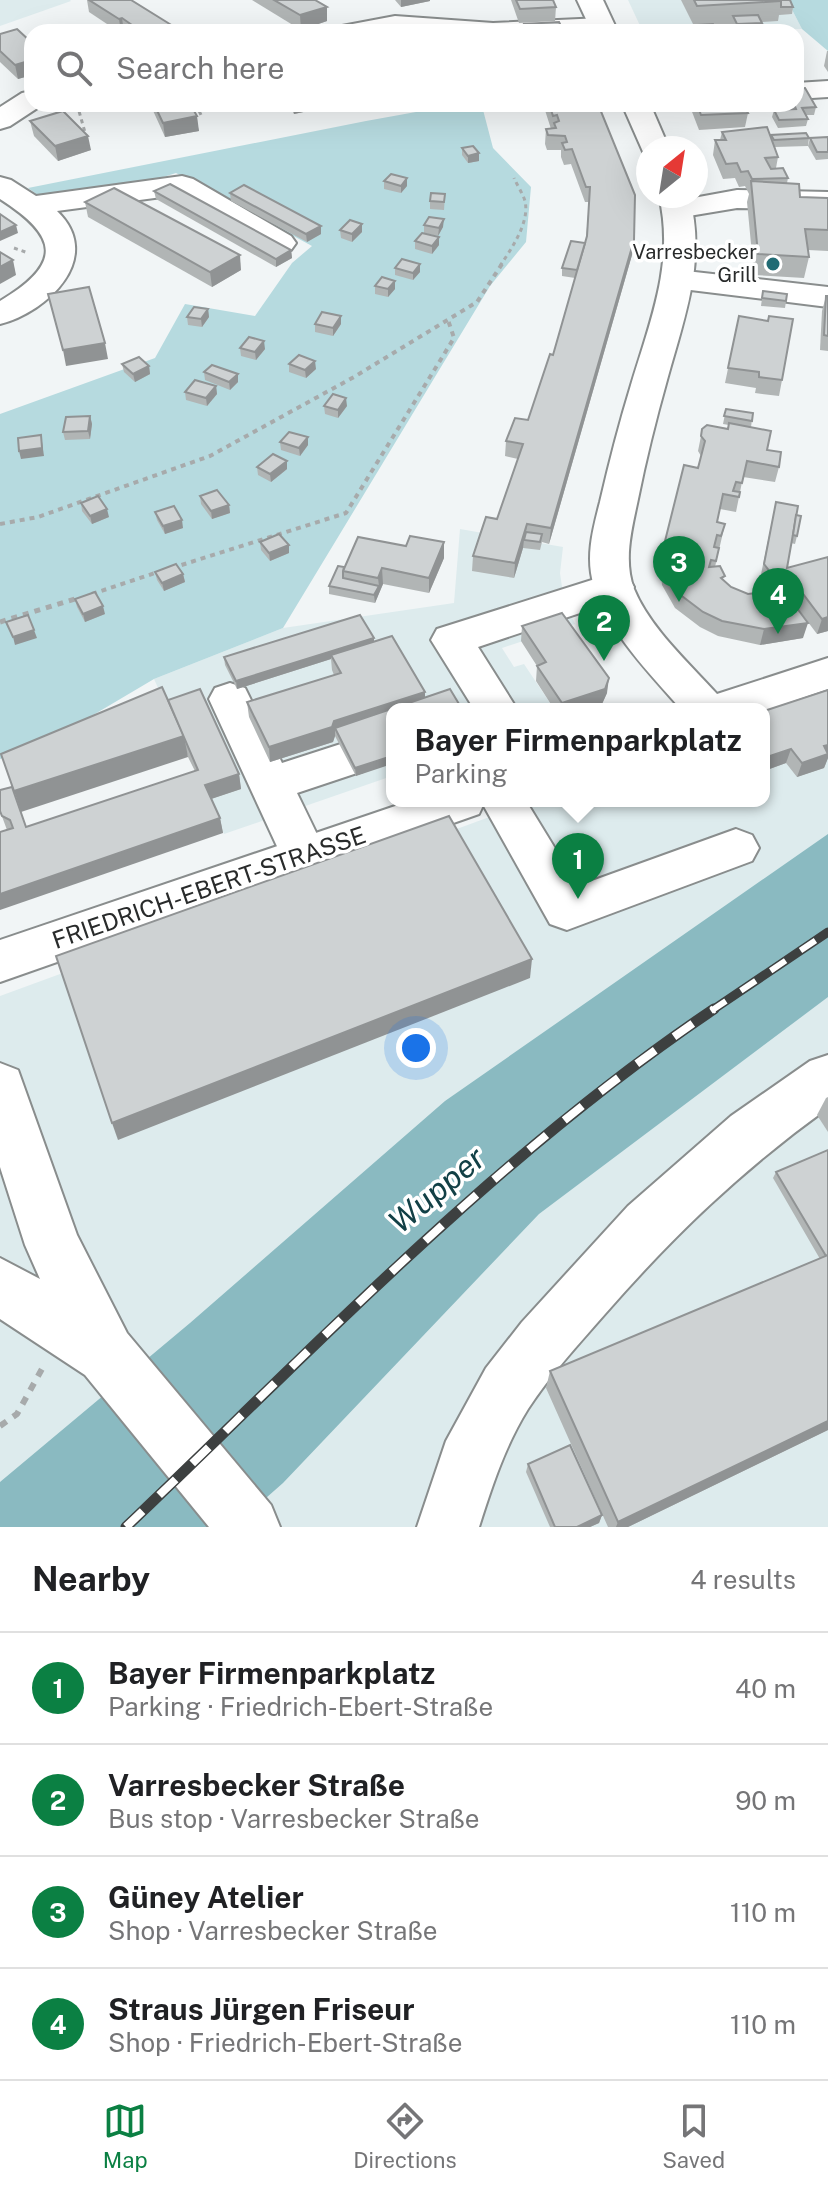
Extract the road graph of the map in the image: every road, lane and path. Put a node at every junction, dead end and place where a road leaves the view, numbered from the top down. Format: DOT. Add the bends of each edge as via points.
graph roads {
  1 [pos="442,0"];
  2 [pos="590,0"];
  3 [pos="451,24"];
  4 [pos="602,24"];
  5 [pos="828,89"];
  6 [pos="804,90"];
  7 [pos="24,104"];
  8 [pos="79,112"];
  9 [pos="200,112"];
  10 [pos="639,112"];
  11 [pos="201,115"];
  12 [pos="0,120"];
  13 [pos="86,136"];
  14 [pos="649,136"];
  15 [pos="514,178"];
  16 [pos="0,186"];
  17 [pos="708,200"];
  18 [pos="828,201"];
  19 [pos="28,206"];
  20 [pos="677,208"];
  21 [pos="280,243"];
  22 [pos="677,280"];
  23 [pos="828,297"];
  24 [pos="0,314"];
  25 [pos="448,320"];
  26 [pos="0,524"];
  27 [pos="614,587"];
  28 [pos="0,622"];
  29 [pos="828,673"];
  30 [pos="230,699"];
  31 [pos="492,703"];
  32 [pos="701,703"];
  33 [pos="738,703"];
  34 [pos="347,759"];
  35 [pos="271,784"];
  36 [pos="445,807"];
  37 [pos="507,807"];
  38 [pos="736,848"];
  39 [pos="304,855"];
  40 [pos="0,961"];
  41 [pos="828,1078"];
  42 [pos="0,1087"];
  43 [pos="0,1286"];
  44 [pos="87,1342"];
  45 [pos="0,1426"];
  46 [pos="249,1527"];
  47 [pos="448,1527"];
  1 -- 3 [label="main road"];
  2 -- 4 [label="main road"];
  5 -- 6 [label="main road"];
  7 -- 12 [label="main road"];
  8 -- 13 [label="path"];
  9 -- 11 [label="path"];
  10 -- 14 [label="main road"];
  15 -- 25 [label="path" via="525,201 517,240 485,294"];
  16 -- 19 [label="main road"];
  17 -- 18 [label="main road"];
  19 -- 21 [label="main road" via="182,185"];
  19 -- 24 [label="main road" via="50,221 60,238 59,264 41,290"];
  20 -- 22 [label="main road"];
  22 -- 23 [label="main road"];
  22 -- 27 [label="main road" via="630,447 608,551"];
  25 -- 26 [label="path" via="210,456 38,517"];
  25 -- 28 [label="path" via="454,338 346,513"];
  27 -- 31 [label="main road" via="452,640"];
  27 -- 32 [label="main road"];
  29 -- 33 [label="main road"];
  30 -- 35 [label="main road"];
  34 -- 35 [label="main road"];
  35 -- 39 [label="main road"];
  36 -- 39 [label="main road, FRIEDRICH-EBERT-STRASSE"];
  37 -- 38 [label="main road" via="567,910"];
  39 -- 40 [label="main road, FRIEDRICH-EBERT-STRASSE"];
  41 -- 47 [label="main road" via="750,1133 647,1225 542,1342 507,1389 468,1463"];
  42 -- 44 [label="main road"];
  43 -- 44 [label="main road"];
  44 -- 45 [label="path"];
  44 -- 46 [label="main road"];
}
